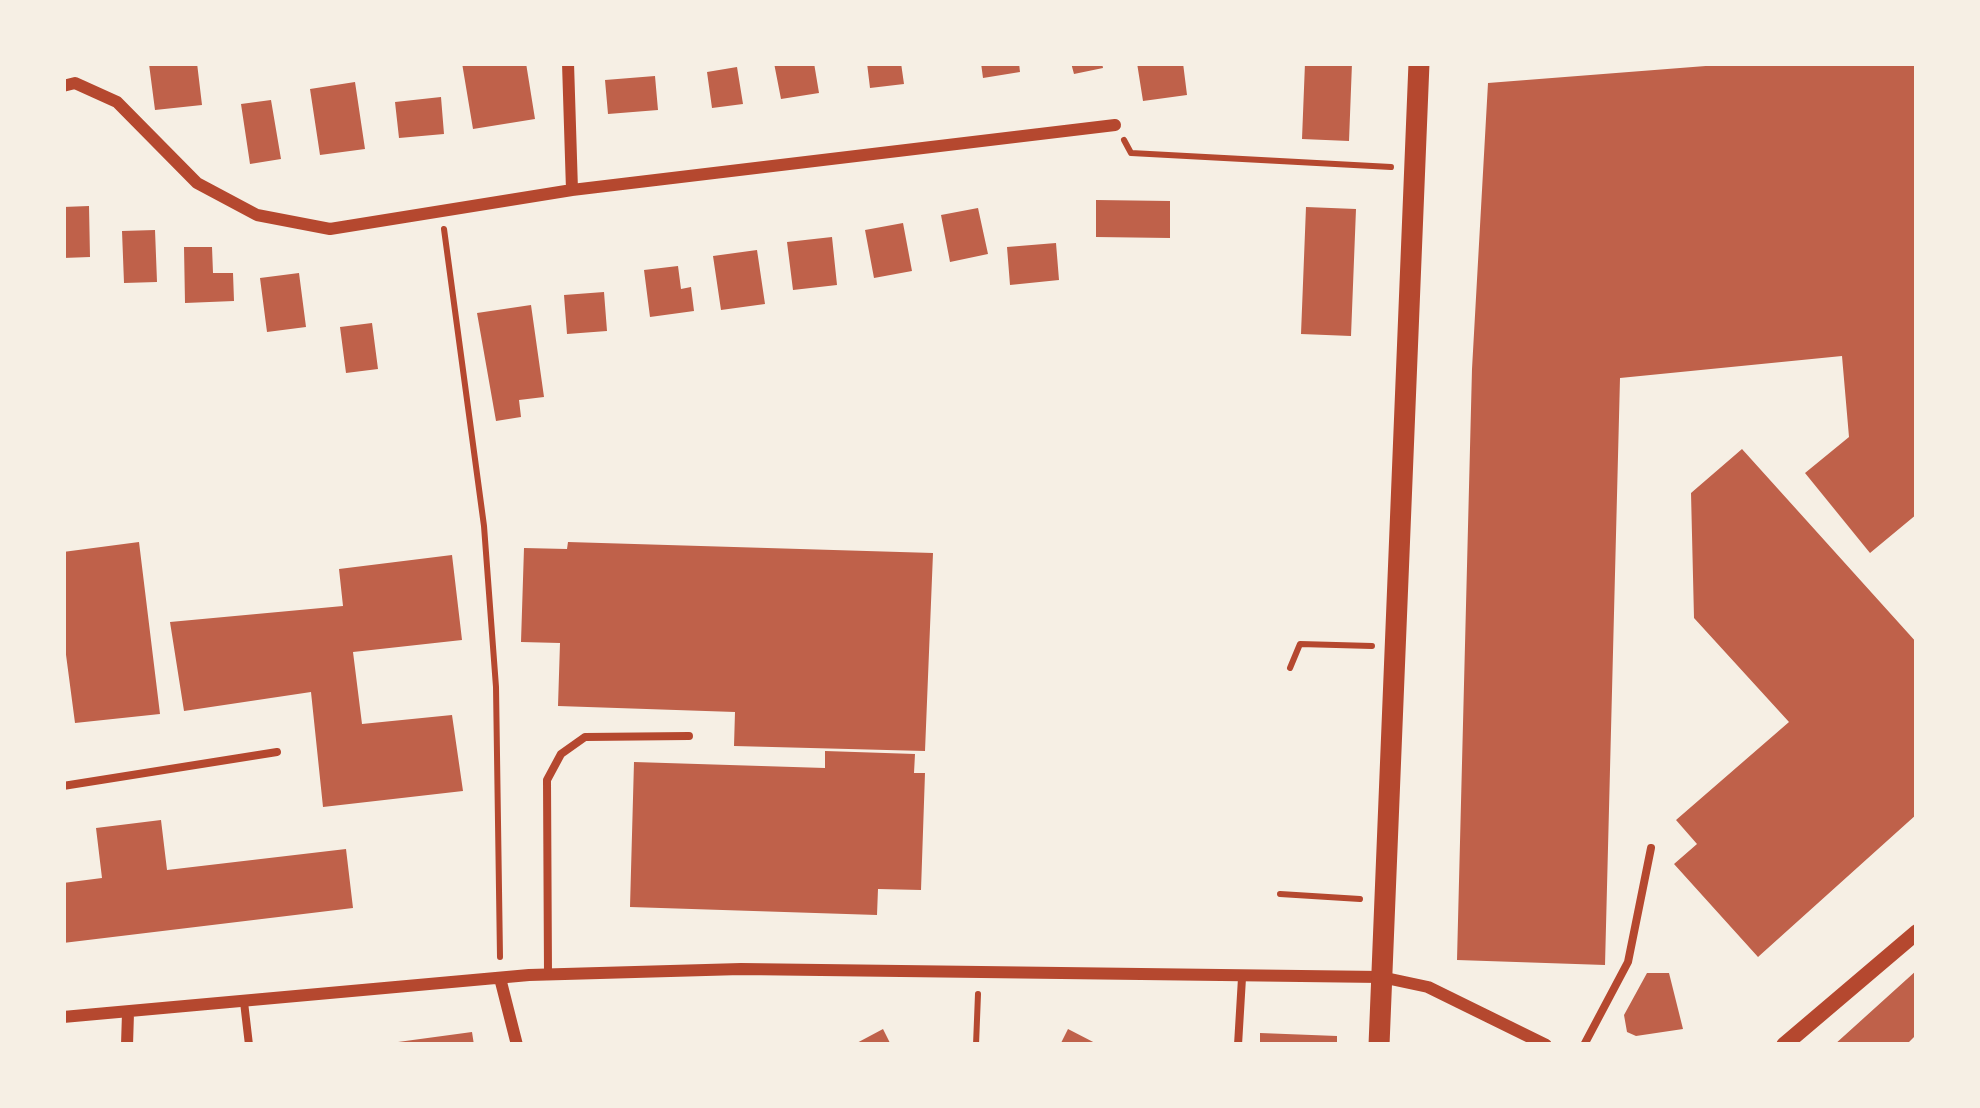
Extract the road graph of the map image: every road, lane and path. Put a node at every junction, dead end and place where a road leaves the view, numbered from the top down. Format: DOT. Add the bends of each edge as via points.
graph roads {
  1 [pos="568,63"];
  2 [pos="1419,63"];
  3 [pos="63,86"];
  4 [pos="1115,125"];
  5 [pos="1412,168"];
  6 [pos="572,190"];
  7 [pos="441,211"];
  8 [pos="1395,646"];
  9 [pos="1290,668"];
  10 [pos="689,736"];
  11 [pos="277,752"];
  12 [pos="63,786"];
  13 [pos="1651,848"];
  14 [pos="1280,894"];
  15 [pos="1385,900"];
  16 [pos="1917,932"];
  17 [pos="979,972"];
  18 [pos="548,974"];
  19 [pos="1381,977"];
  20 [pos="500,978"];
  21 [pos="1242,978"];
  22 [pos="244,1003"];
  23 [pos="128,1013"];
  24 [pos="63,1017"];
  25 [pos="127,1045"];
  26 [pos="249,1045"];
  27 [pos="517,1045"];
  28 [pos="976,1045"];
  29 [pos="1238,1045"];
  30 [pos="1379,1045"];
  31 [pos="1546,1045"];
  32 [pos="1584,1045"];
  33 [pos="1784,1045"];
  1 -- 6 [label="street"];
  2 -- 5 [label="main road"];
  3 -- 7 [label="street" via="74,83 117,102 197,183 257,215 330,229"];
  4 -- 5 [label="path" via="1131,153"];
  4 -- 6 [label="street"];
  5 -- 8 [label="main road"];
  6 -- 7 [label="street"];
  7 -- 20 [label="path" via="484,526 496,687"];
  8 -- 9 [label="path" via="1300,644"];
  8 -- 15 [label="main road"];
  10 -- 18 [label="lane" via="585,737 561,754 548,780"];
  11 -- 12 [label="lane"];
  13 -- 32 [label="lane" via="1628,962"];
  14 -- 15 [label="path"];
  15 -- 19 [label="main road"];
  16 -- 33 [label="street"];
  17 -- 18 [label="street"];
  17 -- 21 [label="street"];
  17 -- 28 [label="path"];
  18 -- 20 [label="street"];
  19 -- 21 [label="street"];
  19 -- 30 [label="main road"];
  19 -- 31 [label="street" via="1428,988"];
  20 -- 22 [label="street"];
  20 -- 27 [label="street"];
  21 -- 29 [label="lane"];
  22 -- 23 [label="street"];
  22 -- 26 [label="lane"];
  23 -- 24 [label="street"];
  23 -- 25 [label="street"];
}
